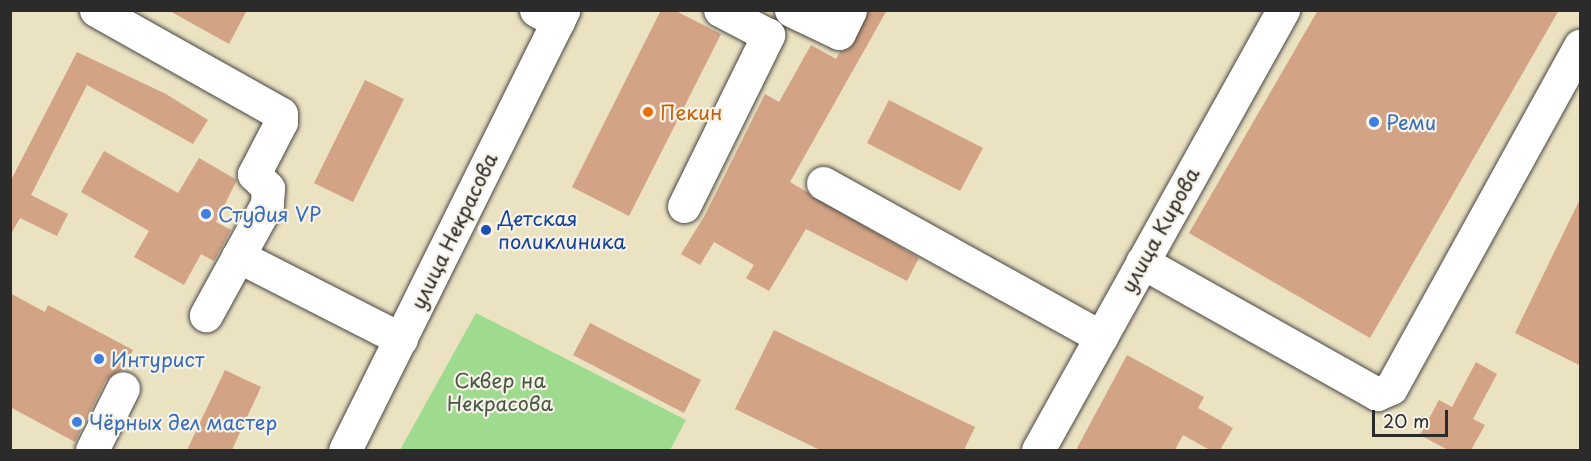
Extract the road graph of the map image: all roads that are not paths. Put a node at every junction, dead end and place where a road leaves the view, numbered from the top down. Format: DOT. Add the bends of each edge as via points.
graph roads {
  1 [pos="96,10"];
  2 [pos="720,10"];
  3 [pos="791,10"];
  4 [pos="850,10"];
  5 [pos="1283,10"];
  6 [pos="552,14"];
  7 [pos="776,23"];
  8 [pos="1581,46"];
  9 [pos="823,183"];
  10 [pos="684,206"];
  11 [pos="238,256"];
  12 [pos="1142,262"];
  13 [pos="206,315"];
  14 [pos="1101,337"];
  15 [pos="400,339"];
  16 [pos="123,388"];
  17 [pos="92,450"];
  18 [pos="345,450"];
  19 [pos="1038,450"];
  1 -- 11 [label="street" via="281,114 281,122 255,174 268,188 267,204"];
  2 -- 7 [label="street"];
  3 -- 4 [label="street" via="839,33"];
  5 -- 12 [label="street, улица Кирова"];
  6 -- 15 [label="street, улица Некрасова"];
  7 -- 10 [label="street"];
  8 -- 12 [label="street" via="1391,388 1377,394"];
  9 -- 14 [label="street"];
  11 -- 13 [label="street"];
  11 -- 15 [label="street"];
  12 -- 14 [label="street, улица Кирова"];
  14 -- 19 [label="street, улица Кирова"];
  15 -- 18 [label="street, улица Некрасова"];
  16 -- 17 [label="street"];
}
